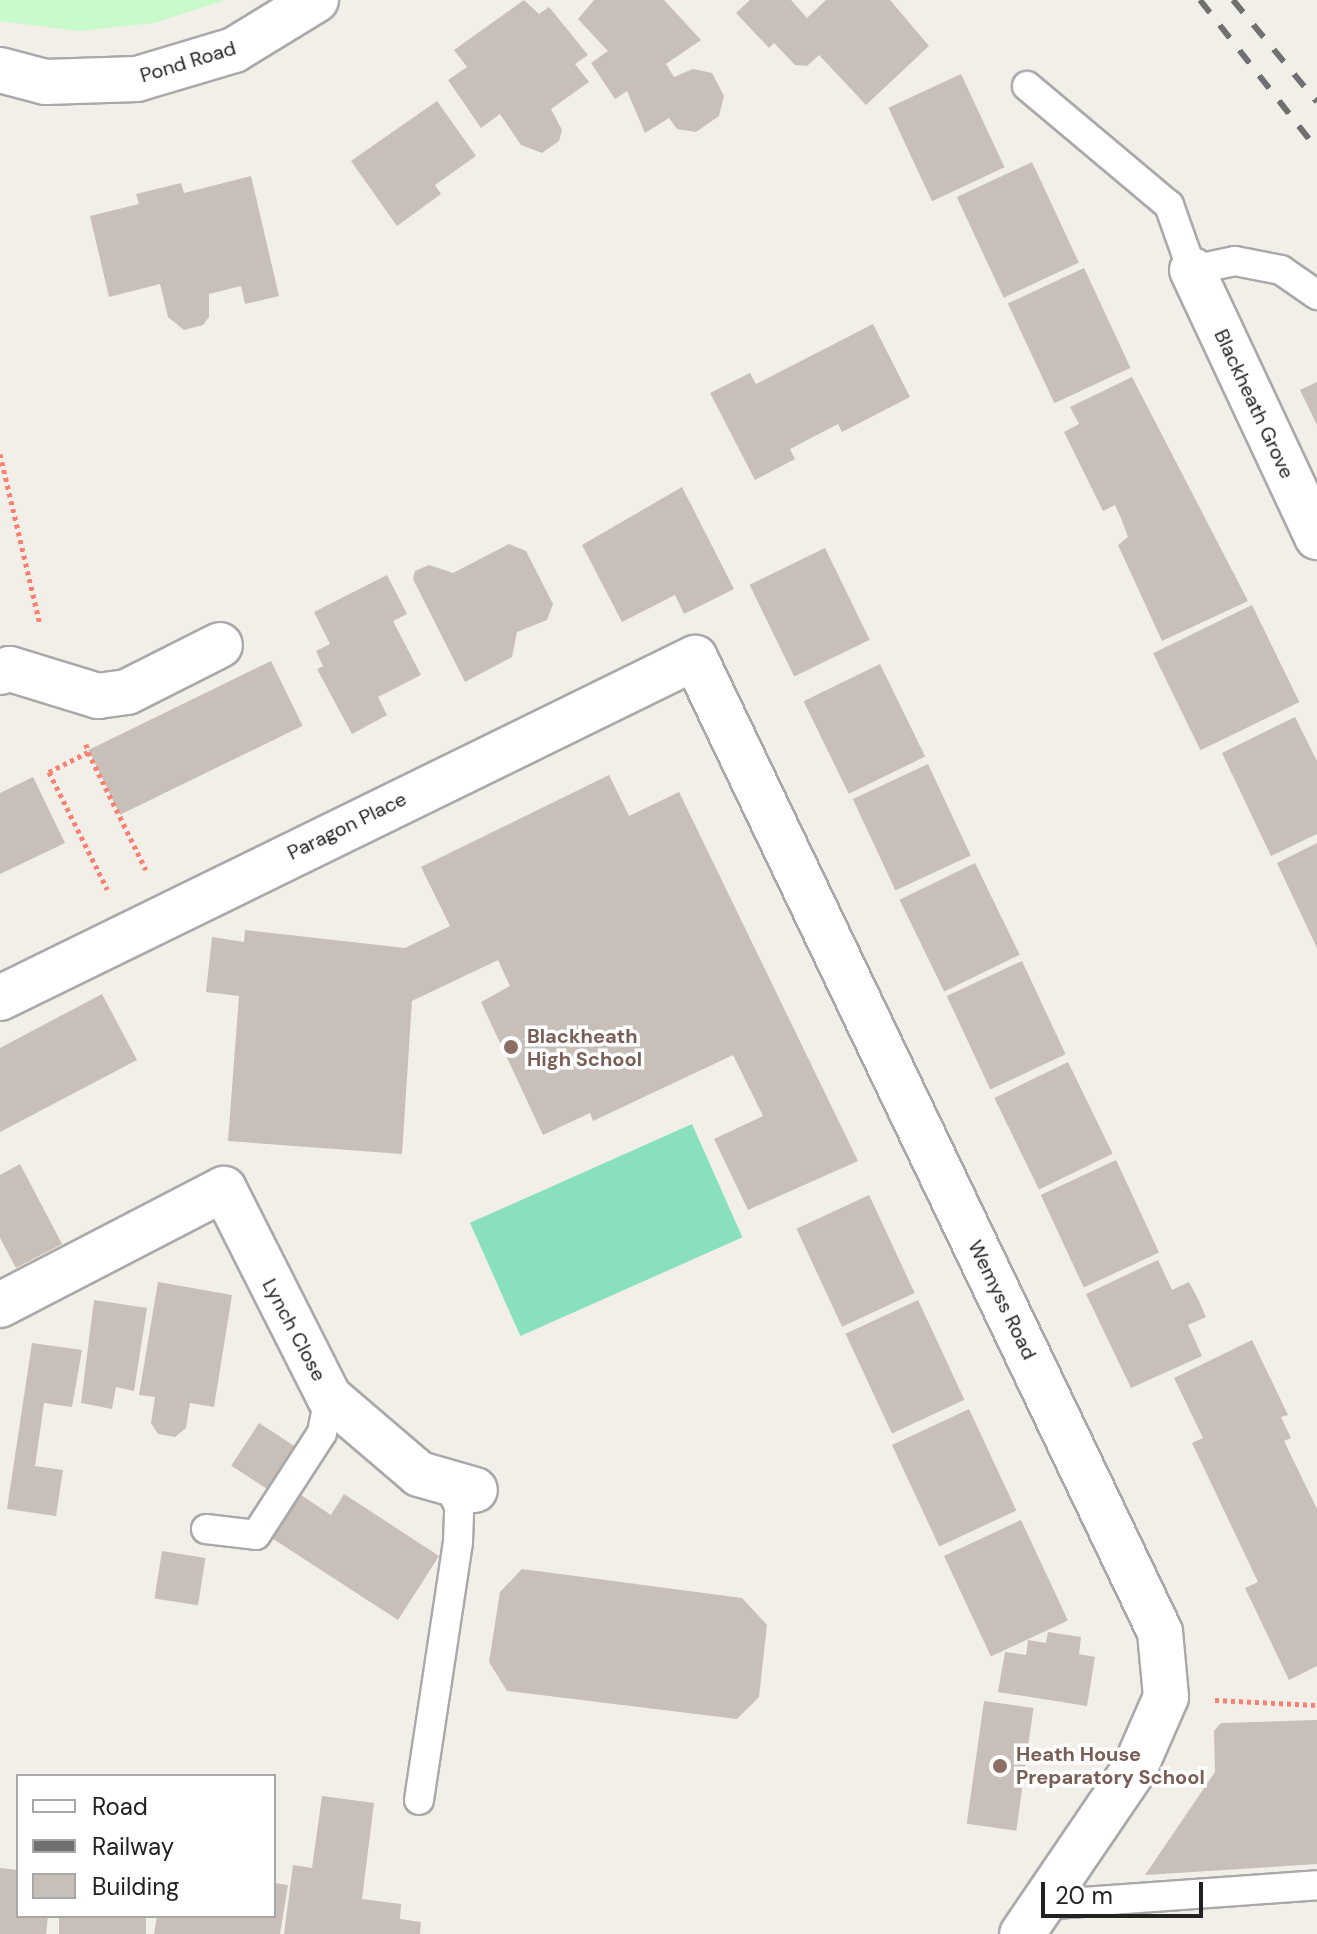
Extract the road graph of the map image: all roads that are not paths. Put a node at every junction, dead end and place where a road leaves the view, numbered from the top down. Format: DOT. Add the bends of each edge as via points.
graph roads {
  1 [pos="316,0"];
  2 [pos="0,70"];
  3 [pos="1027,86"];
  4 [pos="1192,270"];
  5 [pos="1317,295"];
  6 [pos="1317,537"];
  7 [pos="220,645"];
  8 [pos="695,658"];
  9 [pos="0,672"];
  10 [pos="0,998"];
  11 [pos="0,1305"];
  12 [pos="329,1397"];
  13 [pos="461,1486"];
  14 [pos="206,1529"];
  15 [pos="419,1800"];
  16 [pos="1317,1885"];
  17 [pos="1032,1919"];
  1 -- 2 [label="street, Pond Road" via="234,50 137,79 45,82"];
  3 -- 4 [label="lane" via="1169,205"];
  4 -- 5 [label="lane" via="1235,261 1281,270"];
  4 -- 6 [label="street, Blackheath Grove"];
  7 -- 9 [label="street" via="127,692 98,696 10,669"];
  8 -- 10 [label="street, Paragon Place"];
  8 -- 17 [label="street, Wemyss Road" via="1160,1632 1166,1697 1135,1768"];
  11 -- 12 [label="street, Lynch Close" via="224,1189"];
  12 -- 13 [label="street, Lynch Close" via="419,1474"];
  12 -- 14 [label="lane" via="322,1433 256,1535"];
  13 -- 15 [label="lane" via="458,1542"];
  16 -- 17 [label="lane"];
}
